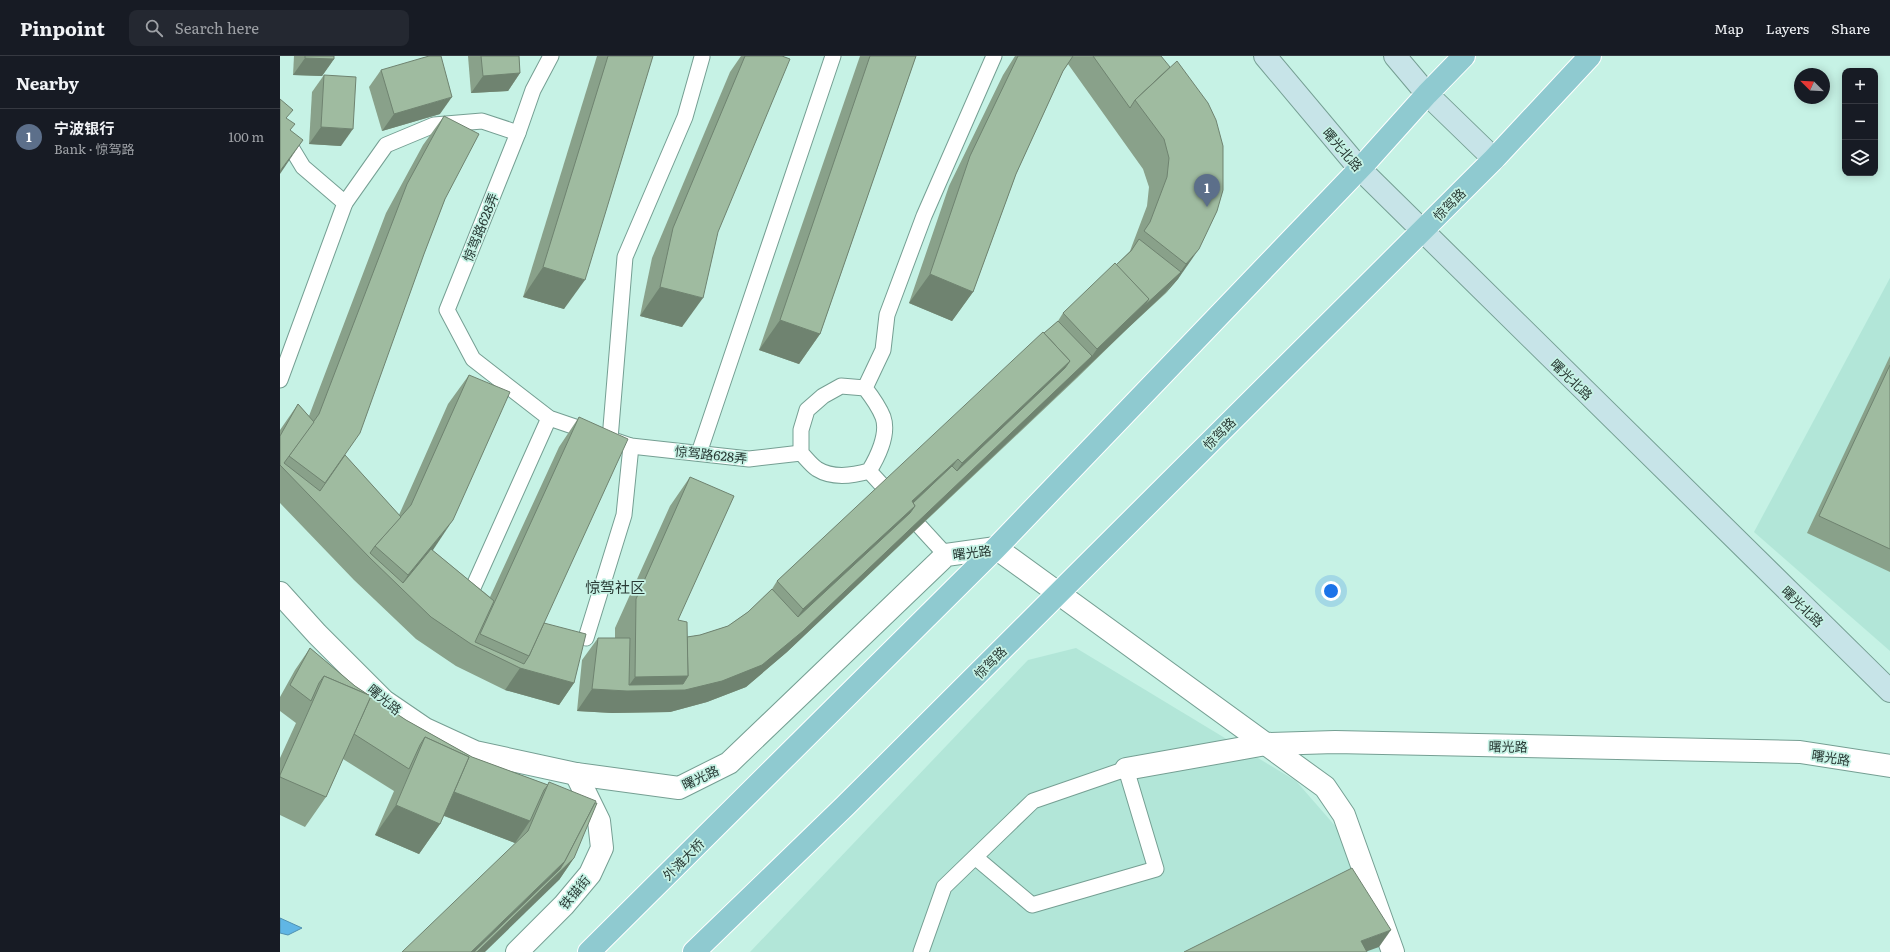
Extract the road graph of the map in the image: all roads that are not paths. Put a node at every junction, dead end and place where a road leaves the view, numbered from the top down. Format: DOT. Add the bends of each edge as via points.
graph roads {
  1 [pos="551,56"];
  2 [pos="704,56"];
  3 [pos="833,56"];
  4 [pos="994,56"];
  5 [pos="1265,56"];
  6 [pos="1395,56"];
  7 [pos="1464,56"];
  8 [pos="1590,56"];
  9 [pos="1427,94"];
  10 [pos="280,129"];
  11 [pos="518,133"];
  12 [pos="1494,159"];
  13 [pos="1359,168"];
  14 [pos="345,203"];
  15 [pos="1421,231"];
  16 [pos="280,380"];
  17 [pos="865,388"];
  18 [pos="549,418"];
  19 [pos="610,439"];
  20 [pos="631,446"];
  21 [pos="698,453"];
  22 [pos="801,453"];
  23 [pos="870,471"];
  24 [pos="996,548"];
  25 [pos="946,555"];
  26 [pos="472,590"];
  27 [pos="280,593"];
  28 [pos="1058,594"];
  29 [pos="586,638"];
  30 [pos="1890,691"];
  31 [pos="1266,744"];
  32 [pos="1890,766"];
  33 [pos="1126,769"];
  34 [pos="576,774"];
  35 [pos="976,857"];
  36 [pos="517,952"];
  37 [pos="589,952"];
  38 [pos="694,952"];
  39 [pos="921,952"];
  40 [pos="1393,952"];
  1 -- 11 [label="lane, 惊驾路628弄" via="533,90"];
  2 -- 19 [label="lane" via="684,117 625,257"];
  3 -- 21 [label="lane"];
  4 -- 17 [label="lane" via="924,216 887,315 883,350"];
  5 -- 13 [label="main road, 曙光北路"];
  6 -- 9 [label="main road"];
  7 -- 9 [label="main road"];
  8 -- 12 [label="main road, 惊驾路"];
  9 -- 12 [label="main road"];
  9 -- 13 [label="main road"];
  10 -- 14 [label="lane" via="303,168"];
  11 -- 14 [label="lane" via="482,121 434,125 386,145"];
  11 -- 18 [label="lane, 惊驾路628弄" via="447,310 473,359"];
  12 -- 15 [label="main road, 惊驾路"];
  13 -- 15 [label="main road, 曙光北路"];
  13 -- 24 [label="main road"];
  14 -- 16 [label="lane"];
  15 -- 28 [label="main road, 惊驾路"];
  15 -- 30 [label="main road, 曙光北路"];
  17 -- 22 [label="lane" via="841,386 807,410 801,430"];
  17 -- 23 [label="lane" via="884,419 883,440"];
  18 -- 19 [label="lane, 惊驾路628弄"];
  18 -- 26 [label="lane"];
  19 -- 20 [label="lane, 惊驾路628弄"];
  20 -- 21 [label="lane, 惊驾路628弄"];
  20 -- 29 [label="lane" via="624,515"];
  21 -- 22 [label="lane, 惊驾路628弄" via="749,459"];
  22 -- 23 [label="lane" via="816,469 836,476"];
  23 -- 25 [label="lane"];
  24 -- 25 [label="street, 曙光路"];
  24 -- 28 [label="street, 曙光路"];
  24 -- 37 [label="main road, 外滩大桥"];
  25 -- 34 [label="street, 曙光路" via="729,763 678,788"];
  27 -- 34 [label="street, 曙光路" via="384,701 425,729 475,752"];
  28 -- 31 [label="street, 曙光路"];
  28 -- 38 [label="main road, 惊驾路"];
  31 -- 32 [label="street, 曙光路" via="1335,742 1800,752"];
  31 -- 33 [label="street, 曙光路"];
  31 -- 40 [label="street, 曙光路" via="1325,787 1344,815"];
  33 -- 35 [label="lane" via="1033,801"];
  33 -- 35 [label="lane" via="1156,869 1032,905"];
  34 -- 36 [label="street, 铁锚街" via="599,821 602,848 590,874 564,905"];
  35 -- 39 [label="lane" via="944,887"];
}
